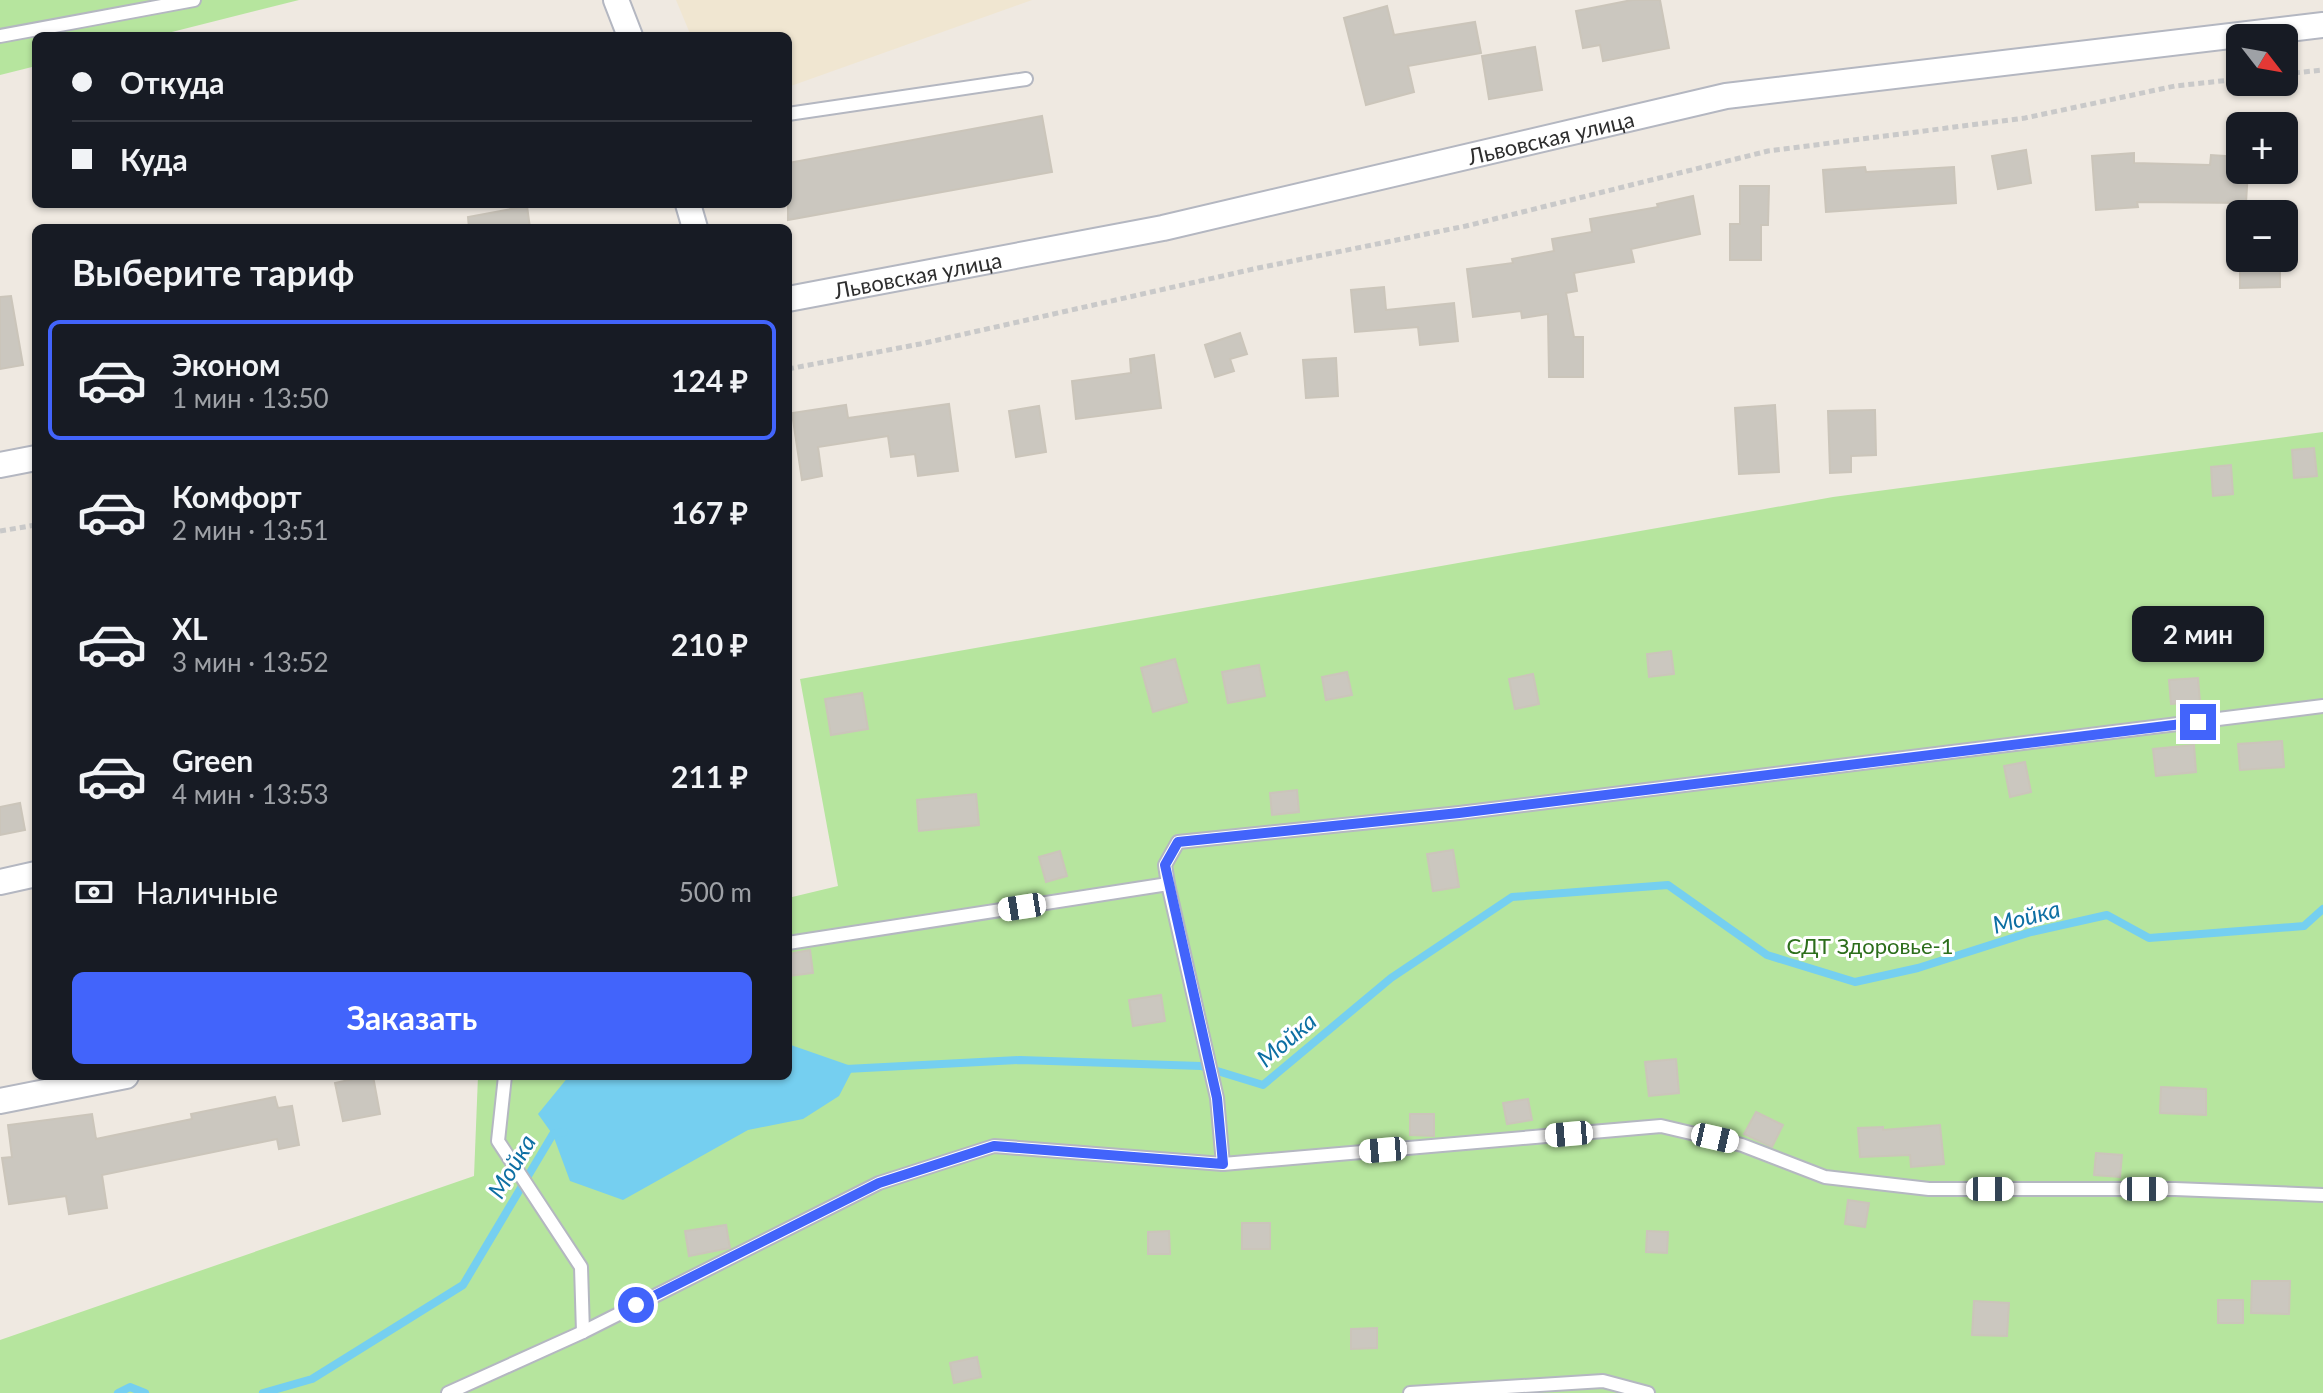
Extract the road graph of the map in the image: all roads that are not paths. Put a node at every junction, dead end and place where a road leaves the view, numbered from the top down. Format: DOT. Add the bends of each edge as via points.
graph roads {
  1 [pos="194,0"];
  2 [pos="616,0"];
  3 [pos="2323,25"];
  4 [pos="628,32"];
  5 [pos="0,36"];
  6 [pos="1026,79"];
  7 [pos="792,113"];
  8 [pos="792,298"];
  9 [pos="32,459"];
  10 [pos="0,465"];
  11 [pos="2323,706"];
  12 [pos="32,875"];
  13 [pos="0,882"];
  14 [pos="1168,884"];
  15 [pos="792,942"];
  16 [pos="106,1080"];
  17 [pos="505,1080"];
  18 [pos="0,1101"];
  19 [pos="1223,1164"];
  20 [pos="2323,1195"];
  21 [pos="583,1332"];
  22 [pos="448,1393"];
  23 [pos="1410,1393"];
  24 [pos="1648,1393"];
  1 -- 5 [label="lane"];
  2 -- 4 [label="street"];
  3 -- 8 [label="street, Львовская улица" via="1726,96 1163,228"];
  6 -- 7 [label="lane"];
  9 -- 10 [label="street"];
  11 -- 14 [label="lane" via="1459,813 1178,842 1165,865"];
  12 -- 13 [label="street"];
  14 -- 15 [label="lane"];
  14 -- 19 [label="lane" via="1217,1098"];
  16 -- 18 [label="street"];
  17 -- 21 [label="lane" via="498,1141 581,1267"];
  19 -- 20 [label="lane" via="1661,1126 1742,1145 1825,1177 1929,1189"];
  19 -- 21 [label="lane" via="994,1146 879,1183"];
  21 -- 22 [label="lane"];
  23 -- 24 [label="lane" via="1603,1381"];
}
